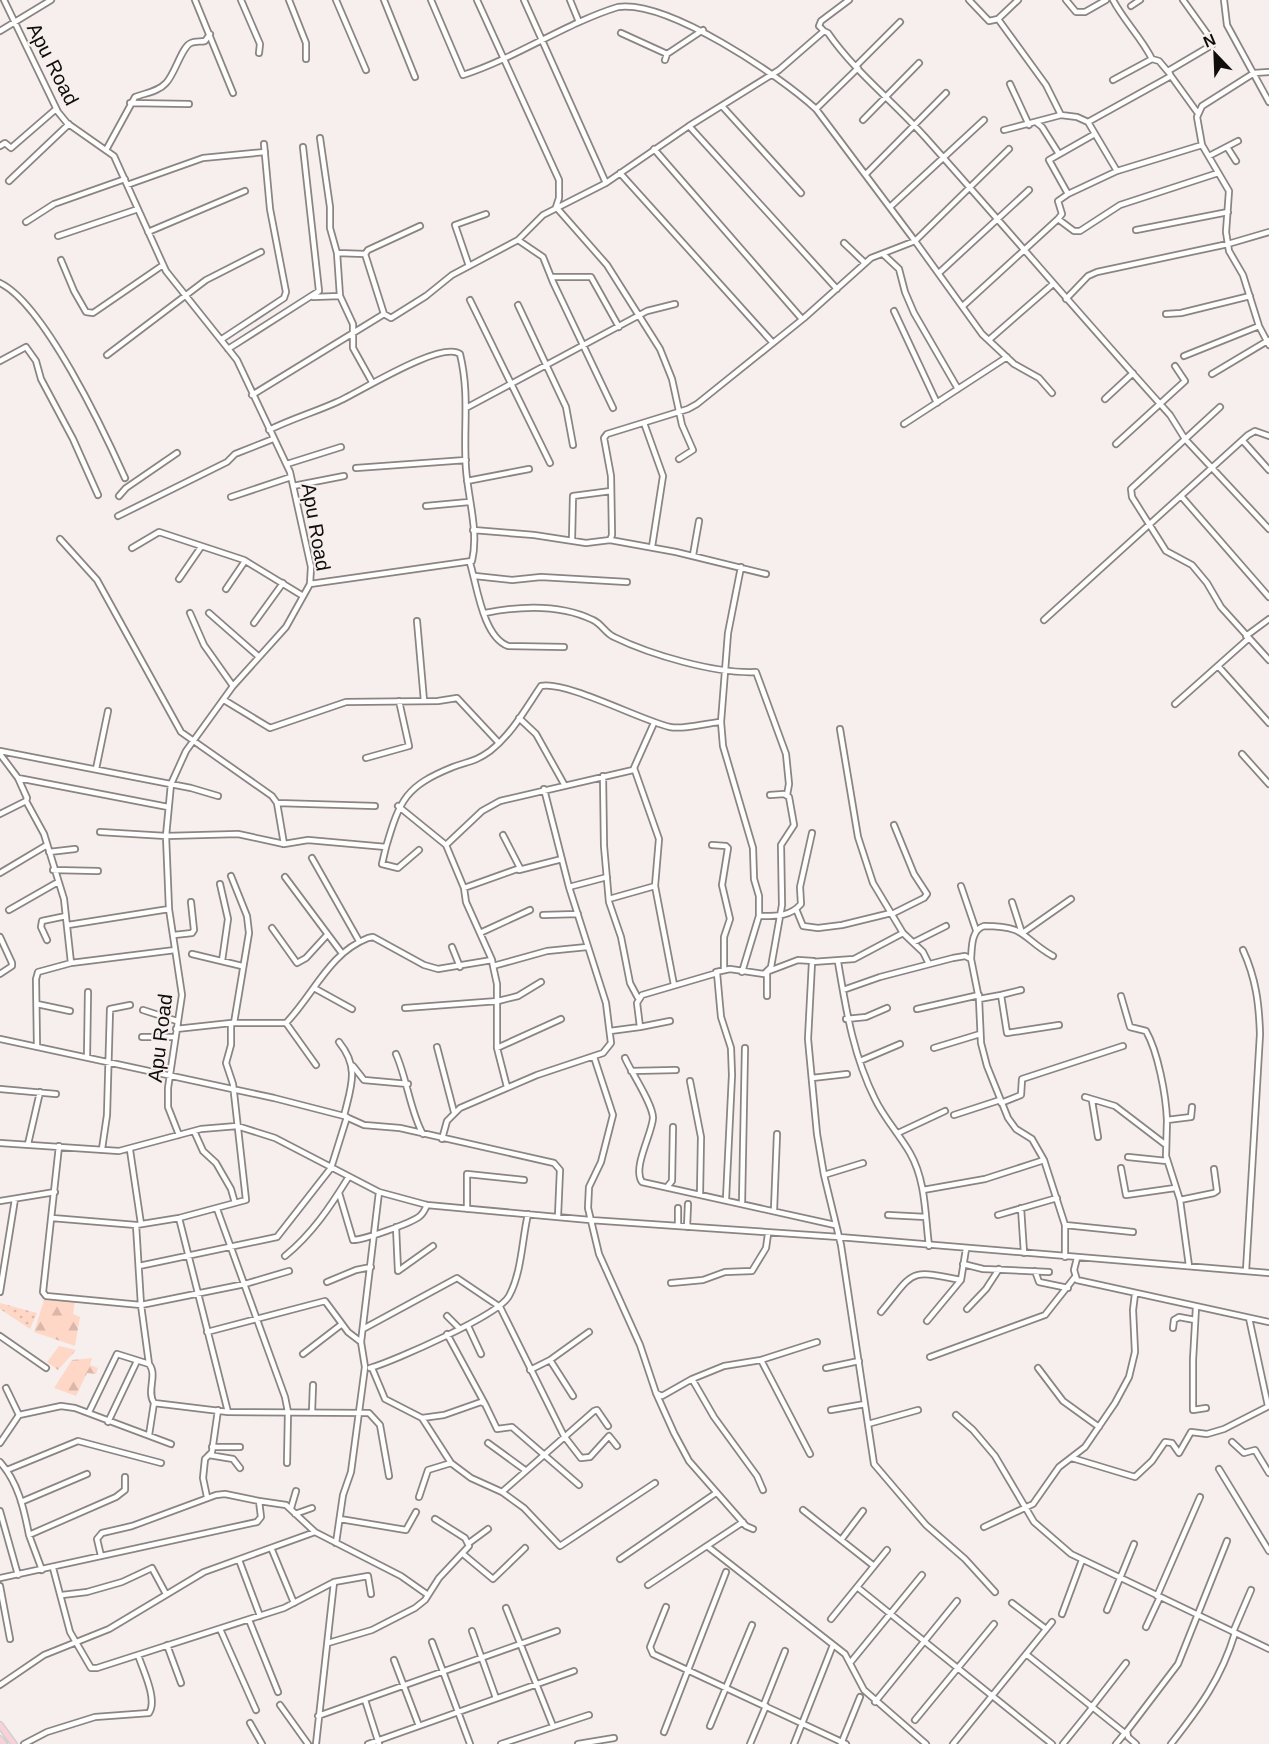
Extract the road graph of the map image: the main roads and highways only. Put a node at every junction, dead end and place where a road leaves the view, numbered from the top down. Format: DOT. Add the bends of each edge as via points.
graph roads {
  1 [pos="0,1725"];
  2 [pos="0,1738"];
  3 [pos="4,1744"];
  4 [pos="14,1744"];
  1 -- 4 [label="main road"];
  2 -- 3 [label="main road"];
}
